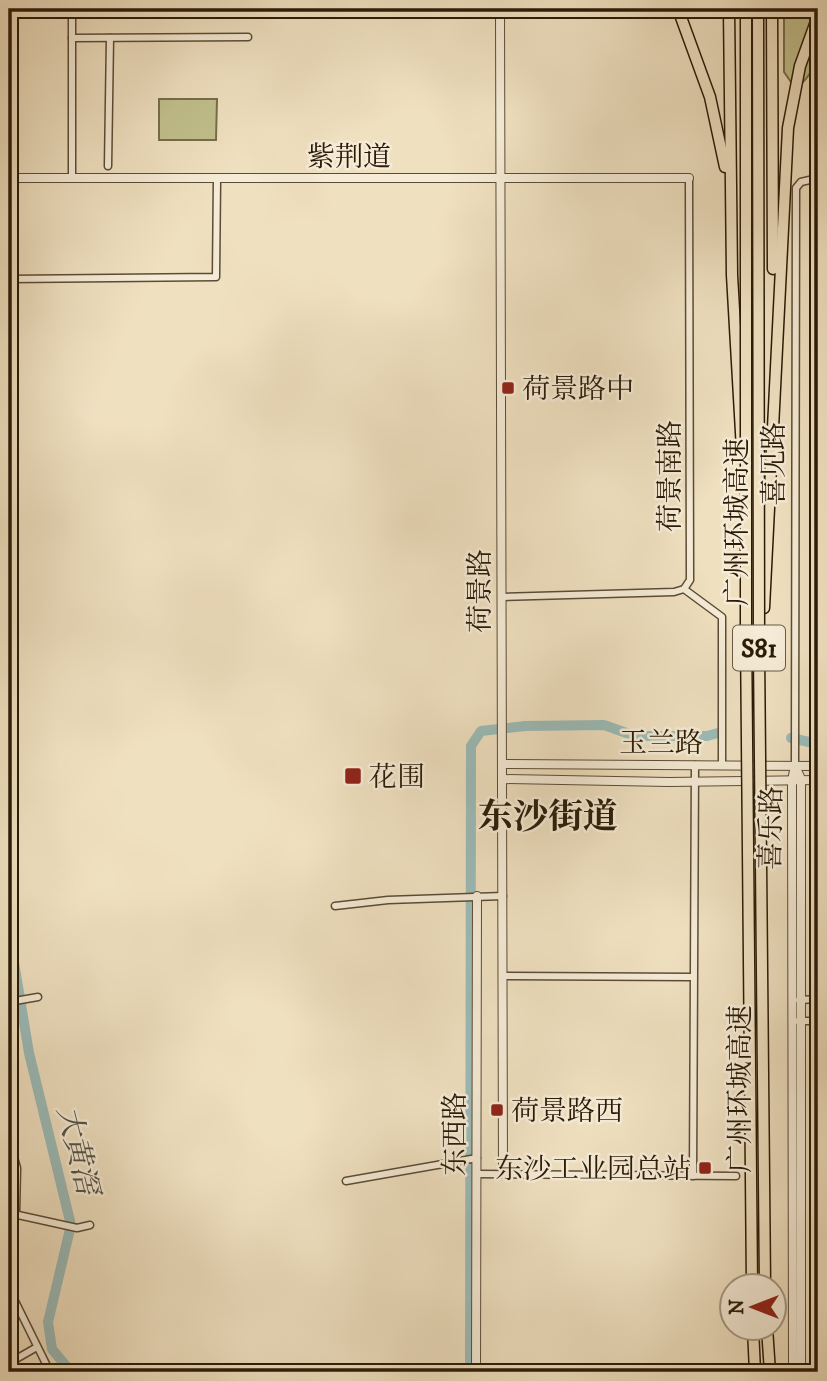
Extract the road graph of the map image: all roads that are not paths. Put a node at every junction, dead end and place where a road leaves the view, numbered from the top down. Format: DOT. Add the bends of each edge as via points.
graph roads {
  1 [pos="72,9"];
  2 [pos="500,9"];
  3 [pos="678,9"];
  4 [pos="729,9"];
  5 [pos="746,9"];
  6 [pos="758,9"];
  7 [pos="772,11"];
  8 [pos="818,16"];
  9 [pos="248,37"];
  10 [pos="72,38"];
  11 [pos="110,38"];
  12 [pos="108,166"];
  13 [pos="9,178"];
  14 [pos="72,178"];
  15 [pos="690,178"];
  16 [pos="818,178"];
  17 [pos="217,179"];
  18 [pos="501,179"];
  19 [pos="731,225"];
  20 [pos="9,279"];
  21 [pos="773,419"];
  22 [pos="684,589"];
  23 [pos="502,597"];
  24 [pos="747,632"];
  25 [pos="759,687"];
  26 [pos="503,764"];
  27 [pos="695,765"];
  28 [pos="722,765"];
  29 [pos="795,766"];
  30 [pos="818,766"];
  31 [pos="503,779"];
  32 [pos="818,779"];
  33 [pos="796,780"];
  34 [pos="695,781"];
  35 [pos="477,896"];
  36 [pos="503,896"];
  37 [pos="335,906"];
  38 [pos="503,976"];
  39 [pos="693,977"];
  40 [pos="38,997"];
  41 [pos="818,999"];
  42 [pos="796,1000"];
  43 [pos="12,1001"];
  44 [pos="796,1021"];
  45 [pos="818,1021"];
  46 [pos="9,1140"];
  47 [pos="477,1158"];
  48 [pos="477,1174"];
  49 [pos="503,1174"];
  50 [pos="693,1176"];
  51 [pos="736,1176"];
  52 [pos="346,1181"];
  53 [pos="12,1213"];
  54 [pos="90,1225"];
  55 [pos="752,1272"];
  56 [pos="764,1272"];
  57 [pos="9,1289"];
  58 [pos="754,1342"];
  59 [pos="768,1342"];
  60 [pos="37,1347"];
  61 [pos="9,1363"];
  62 [pos="50,1372"];
  63 [pos="476,1372"];
  64 [pos="755,1372"];
  65 [pos="770,1372"];
  66 [pos="793,1372"];
  67 [pos="801,1372"];
  1 -- 10 [label="street"];
  2 -- 18 [label="street, 荷景路"];
  3 -- 19 [label="highway" via="716,120"];
  4 -- 19 [label="highway"];
  5 -- 24 [label="highway, 广州环城高速 / S81, bridge"];
  6 -- 25 [label="highway, 广州环城高速 / S81, bridge"];
  7 -- 21 [label="highway"];
  8 -- 21 [label="highway" via="800,66 788,128"];
  9 -- 11 [label="street"];
  10 -- 11 [label="street"];
  10 -- 14 [label="street"];
  11 -- 12 [label="street"];
  13 -- 14 [label="street, 紫荆道"];
  14 -- 17 [label="street, 紫荆道"];
  15 -- 18 [label="street, 紫荆道"];
  15 -- 22 [label="street, 荷景南路" via="690,580"];
  16 -- 29 [label="street, 喜见路" via="796,188"];
  17 -- 18 [label="street, 紫荆道"];
  17 -- 20 [label="street" via="216,278"];
  18 -- 23 [label="street, 荷景路"];
  19 -- 24 [label="highway, bridge"];
  21 -- 25 [label="highway, bridge"];
  22 -- 23 [label="street"];
  22 -- 28 [label="street" via="722,617"];
  23 -- 26 [label="street, 荷景路"];
  24 -- 55 [label="highway, 广州环城高速 / S81, bridge"];
  25 -- 56 [label="highway, 广州环城高速 / S81, bridge"];
  26 -- 27 [label="street, 玉兰路"];
  26 -- 31 [label="street, 荷景路"];
  27 -- 28 [label="street, 玉兰路"];
  27 -- 34 [label="street"];
  28 -- 29 [label="street, 玉兰路"];
  29 -- 30 [label="street, 玉兰路"];
  29 -- 33 [label="street, 喜乐路"];
  31 -- 34 [label="street, 玉兰路"];
  31 -- 36 [label="street, 荷景路"];
  32 -- 33 [label="street, 玉兰路"];
  33 -- 34 [label="street, 玉兰路"];
  33 -- 42 [label="street, 喜乐路"];
  34 -- 39 [label="street"];
  35 -- 36 [label="street"];
  35 -- 37 [label="street"];
  35 -- 47 [label="street, 东西路"];
  36 -- 38 [label="street, 荷景路"];
  38 -- 39 [label="street"];
  38 -- 49 [label="street, 荷景路"];
  39 -- 50 [label="street"];
  40 -- 43 [label="street"];
  41 -- 42 [label="street"];
  42 -- 44 [label="street, 喜乐路"];
  44 -- 45 [label="street"];
  44 -- 66 [label="street, 喜乐路"];
  44 -- 67 [label="street, 喜乐路"];
  46 -- 53 [label="street" via="17,1168"];
  47 -- 48 [label="street, 东西路"];
  47 -- 52 [label="street"];
  48 -- 49 [label="street"];
  48 -- 63 [label="street, 东西路"];
  49 -- 50 [label="street"];
  50 -- 51 [label="street"];
  53 -- 54 [label="street" via="77,1228"];
  57 -- 60 [label="street"];
  58 -- 64 [label="highway"];
  59 -- 65 [label="highway"];
  60 -- 61 [label="street"];
  60 -- 62 [label="street"];
}
